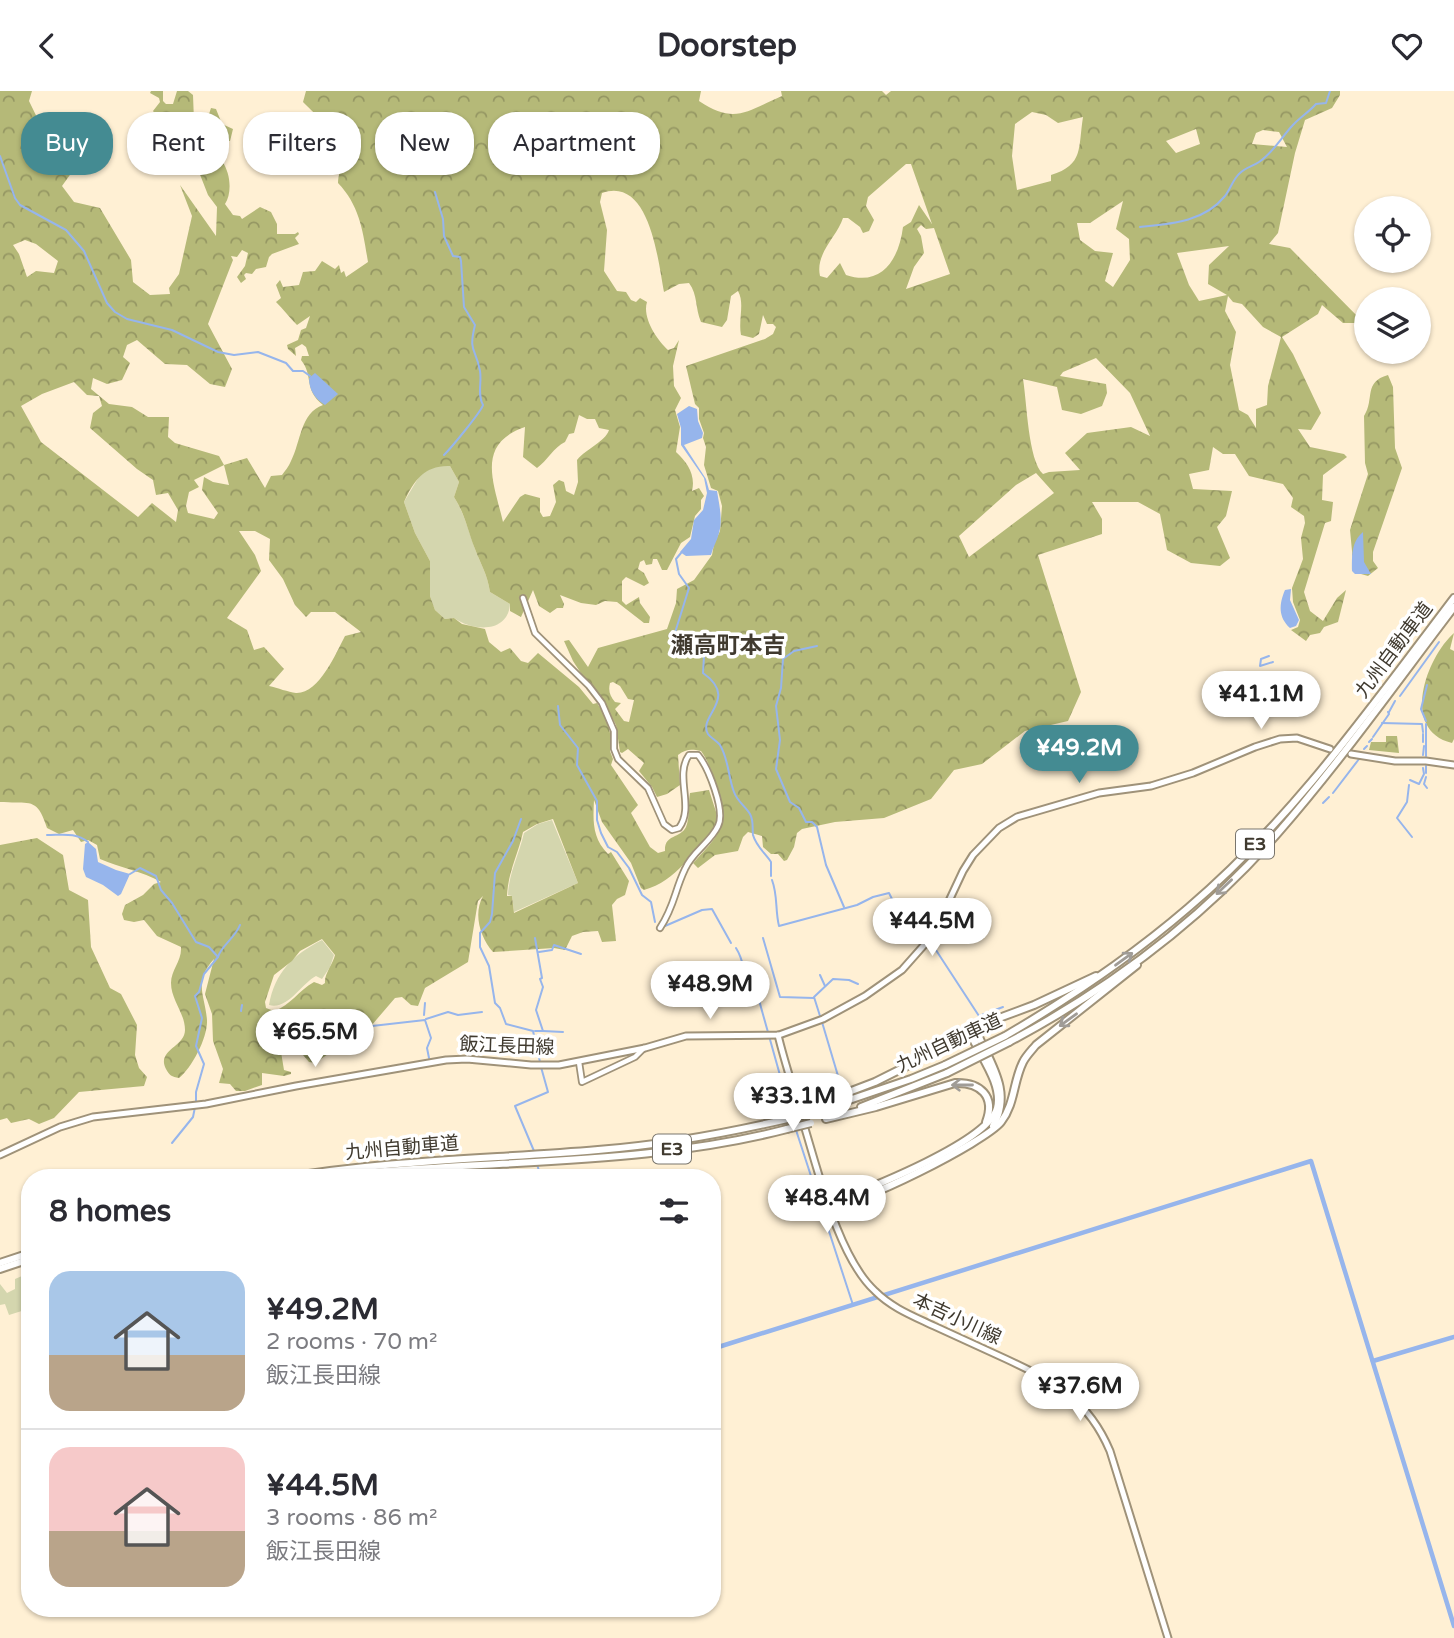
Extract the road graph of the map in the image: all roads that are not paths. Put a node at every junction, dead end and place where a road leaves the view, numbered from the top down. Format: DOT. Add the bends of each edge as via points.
graph roads {
  1 [pos="1454,598"];
  2 [pos="523,599"];
  3 [pos="1454,607"];
  4 [pos="1330,749"];
  5 [pos="1351,754"];
  6 [pos="1454,765"];
  7 [pos="1195,914"];
  8 [pos="660,928"];
  9 [pos="1104,973"];
  10 [pos="973,1033"];
  11 [pos="778,1035"];
  12 [pos="1007,1039"];
  13 [pos="645,1048"];
  14 [pos="579,1062"];
  15 [pos="808,1111"];
  16 [pos="827,1119"];
  17 [pos="978,1131"];
  18 [pos="987,1133"];
  19 [pos="0,1155"];
  20 [pos="556,1156"];
  21 [pos="531,1157"];
  22 [pos="344,1169"];
  23 [pos="412,1169"];
  24 [pos="830,1206"];
  25 [pos="21,1256"];
  26 [pos="21,1262"];
  27 [pos="0,1263"];
  28 [pos="0,1269"];
  29 [pos="1168,1638"];
  9 -- 1 [label="highway, 九州自動車道 / E3, one-way" via="1189,907 1269,829"];
  2 -- 8 [label="street" via="535,633 602,703 614,731 618,759 648,787 669,829 679,828 685,817 683,767 689,755 698,755 708,774 721,817 718,827 688,862 674,905"];
  3 -- 7 [label="highway, 九州自動車道 / E3, one-way" via="1284,825"];
  4 -- 11 [label="main road, 飯江長田線" via="1297,738 1280,739 1185,776 1100,793 1017,817 997,829 973,855 933,935 902,970 823,1019"];
  5 -- 6 [label="main road"];
  7 -- 12 [label="highway, 九州自動車道 / E3" via="1080,1002"];
  7 -- 18 [label="highway, one-way" via="1036,1045 1023,1062 1009,1110"];
  9 -- 10 [label="highway" via="981,1024"];
  9 -- 12 [label="highway, 九州自動車道 / E3"];
  10 -- 15 [label="highway" via="963,1032 911,1064"];
  10 -- 17 [label="highway" via="998,1106"];
  10 -- 18 [label="highway" via="998,1079 1002,1099 999,1115"];
  11 -- 13 [label="main road, 飯江長田線" via="706,1034"];
  11 -- 24 [label="main road, 本吉小川線"];
  12 -- 15 [label="highway, 九州自動車道 / E3, bridge" via="911,1079"];
  12 -- 16 [label="highway, 九州自動車道 / E3, bridge" via="947,1073"];
  13 -- 14 [label="main road, 飯江長田線"];
  13 -- 14 [label="street" via="582,1082"];
  14 -- 19 [label="main road, 飯江長田線" via="531,1065 446,1060 206,1104 104,1115 60,1127"];
  15 -- 20 [label="highway, 九州自動車道 / E3, bridge" via="736,1131"];
  17 -- 16 [label="highway, one-way" via="990,1112 988,1100 982,1090 966,1083"];
  16 -- 20 [label="highway, 九州自動車道 / E3, bridge" via="701,1146"];
  17 -- 24 [label="highway" via="914,1168"];
  18 -- 24 [label="highway" via="884,1189"];
  20 -- 21 [label="highway, 九州自動車道 / E3"];
  21 -- 22 [label="highway, 九州自動車道 / E3"];
  21 -- 23 [label="highway, 九州自動車道 / E3"];
  24 -- 29 [label="main road, 本吉小川線" via="858,1271 886,1301 1040,1375 1086,1409 1110,1451"];
  25 -- 27 [label="highway"];
  26 -- 28 [label="highway"];
}
